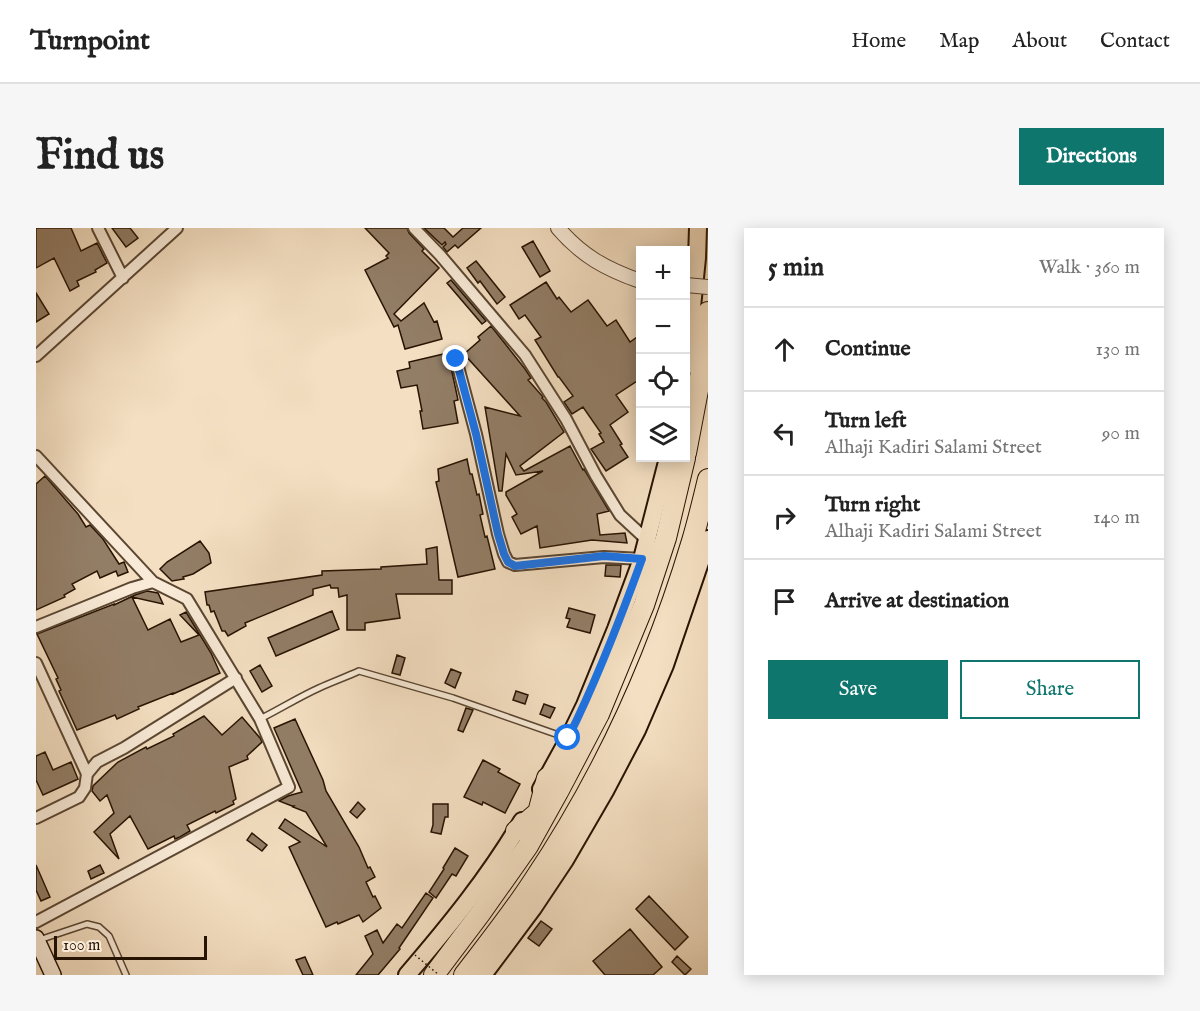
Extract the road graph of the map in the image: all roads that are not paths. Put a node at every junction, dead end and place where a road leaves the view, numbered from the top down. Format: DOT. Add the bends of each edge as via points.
graph roads {
  1 [pos="98,228"];
  2 [pos="177,228"];
  3 [pos="414,228"];
  4 [pos="558,228"];
  5 [pos="698,228"];
  6 [pos="123,278"];
  7 [pos="636,280"];
  8 [pos="690,285"];
  9 [pos="708,287"];
  10 [pos="708,312"];
  11 [pos="687,354"];
  12 [pos="36,356"];
  13 [pos="456,359"];
  14 [pos="690,430"];
  15 [pos="36,456"];
  16 [pos="667,462"];
  17 [pos="683,462"];
  18 [pos="708,479"];
  19 [pos="647,540"];
  20 [pos="702,541"];
  21 [pos="642,559"];
  22 [pos="153,582"];
  23 [pos="682,591"];
  24 [pos="36,627"];
  25 [pos="36,663"];
  26 [pos="236,678"];
  27 [pos="260,719"];
  28 [pos="568,738"];
  29 [pos="87,774"];
  30 [pos="553,785"];
  31 [pos="36,818"];
  32 [pos="522,838"];
  33 [pos="36,922"];
  34 [pos="36,939"];
  35 [pos="53,975"];
  36 [pos="126,975"];
  37 [pos="407,975"];
  38 [pos="434,975"];
  39 [pos="464,975"];
  40 [pos="483,975"];
  1 -- 6 [label="street"];
  2 -- 6 [label="street"];
  3 -- 19 [label="street" via="525,355 620,515"];
  4 -- 7 [label="street" via="572,245 596,262"];
  5 -- 11 [label="main road"];
  6 -- 12 [label="street"];
  8 -- 9 [label="street, bridge"];
  10 -- 14 [label="highway"];
  13 -- 21 [label="street" via="508,562 515,566 604,556"];
  15 -- 22 [label="street"];
  16 -- 19 [label="main road"];
  17 -- 30 [label="highway" via="666,538 644,605 599,714"];
  18 -- 20 [label="highway"];
  19 -- 21 [label="main road"];
  20 -- 23 [label="highway"];
  20 -- 23 [label="highway" via="693,572"];
  21 -- 28 [label="main road" via="585,705"];
  22 -- 24 [label="street"];
  22 -- 26 [label="street" via="188,599"];
  23 -- 39 [label="highway" via="627,713 573,816 533,882"];
  23 -- 40 [label="main road" via="665,665 637,730 565,860"];
  25 -- 29 [label="street"];
  26 -- 27 [label="street"];
  26 -- 29 [label="street" via="97,762"];
  27 -- 28 [label="lane" via="359,671"];
  27 -- 33 [label="street" via="289,787"];
  28 -- 30 [label="main road"];
  29 -- 31 [label="street" via="79,797"];
  30 -- 32 [label="highway"];
  30 -- 32 [label="highway"];
  32 -- 37 [label="main road"];
  32 -- 38 [label="highway" via="480,914"];
  34 -- 35 [label="main road"];
  34 -- 36 [label="lane" via="87,924 99,927 109,936"];
}
